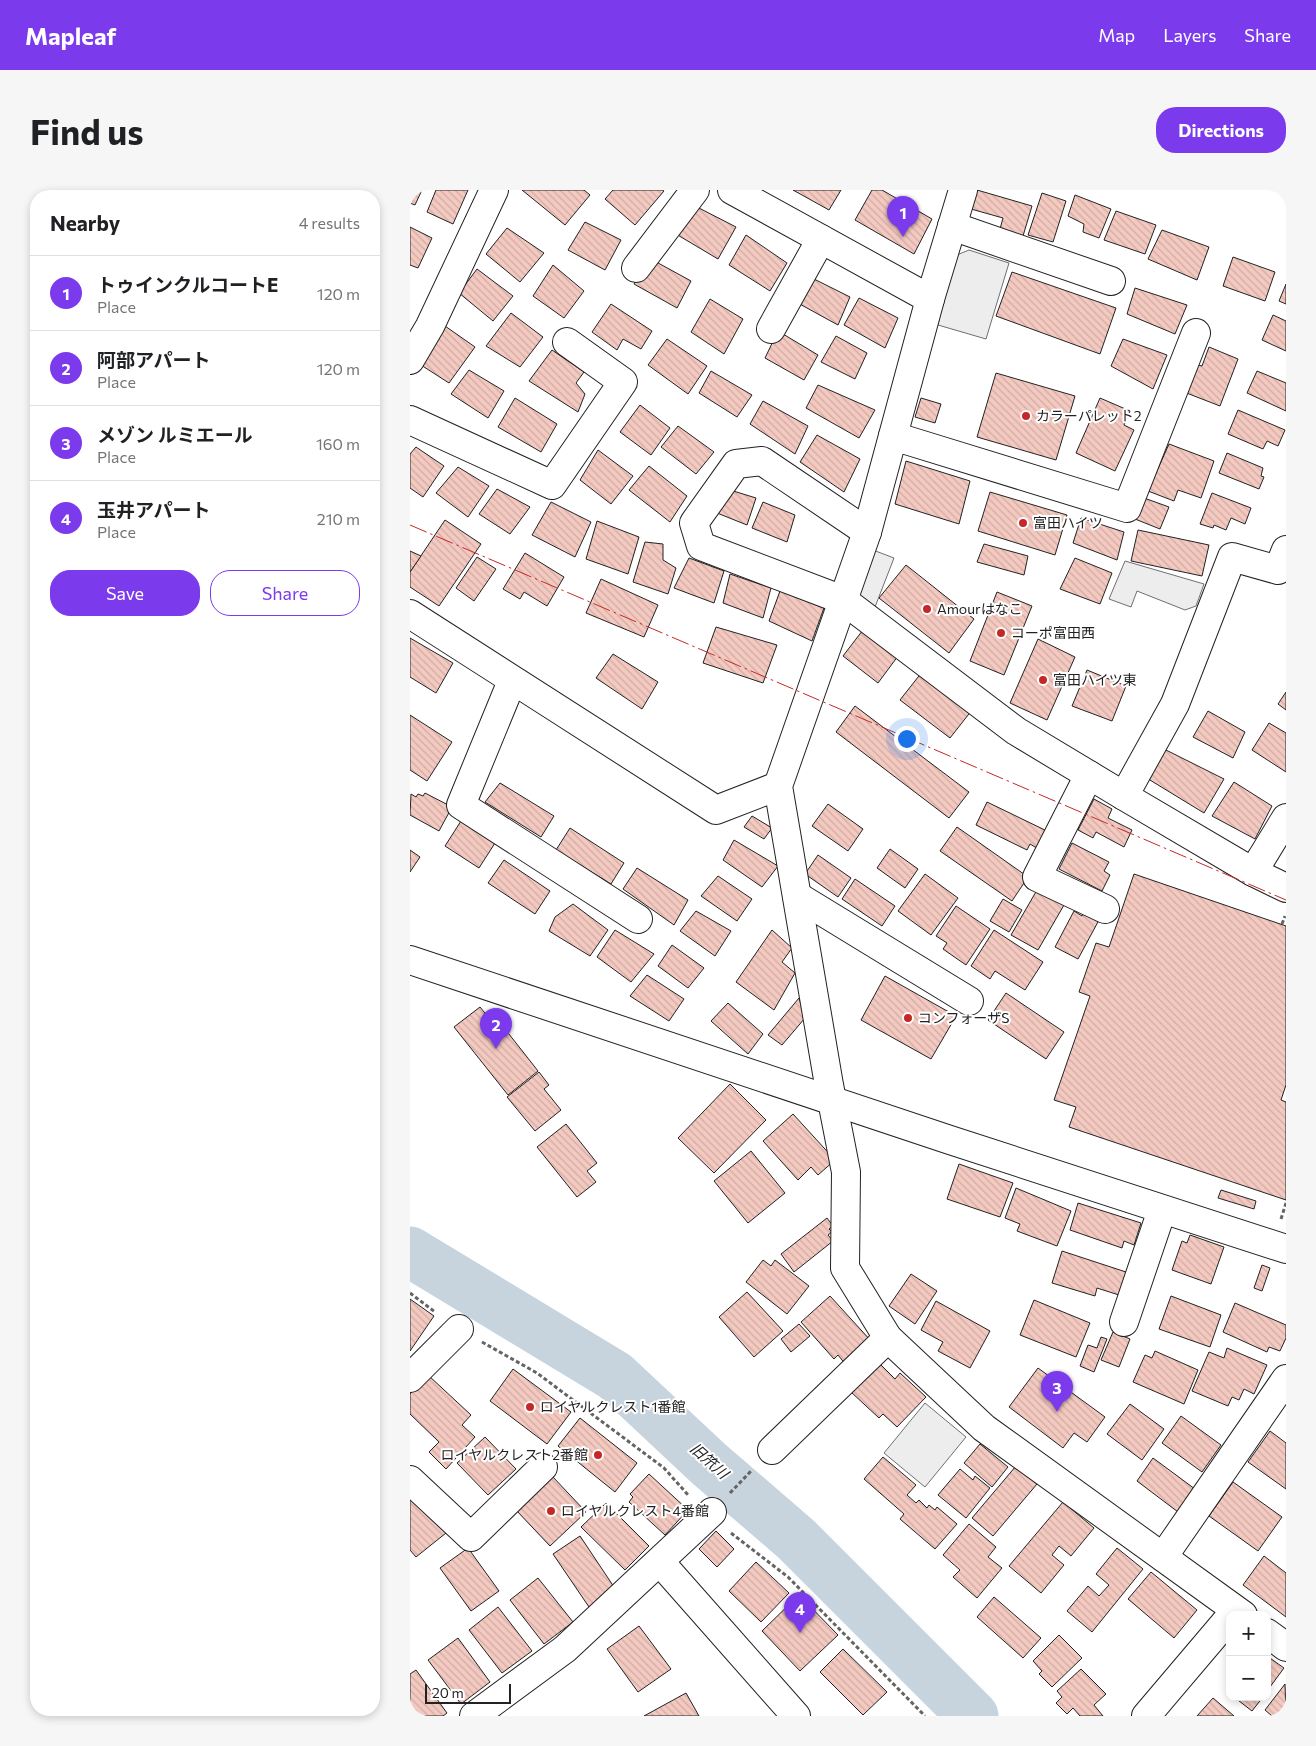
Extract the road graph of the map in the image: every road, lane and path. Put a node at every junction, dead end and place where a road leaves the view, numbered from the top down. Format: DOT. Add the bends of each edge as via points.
graph roads {
  1 [pos="494,190"];
  2 [pos="695,190"];
  3 [pos="732,190"];
  4 [pos="963,190"];
  5 [pos="952,226"];
  6 [pos="820,239"];
  7 [pos="636,268"];
  8 [pos="1111,281"];
  9 [pos="930,299"];
  10 [pos="420,322"];
  11 [pos="771,329"];
  12 [pos="1196,333"];
  13 [pos="567,342"];
  14 [pos="410,360"];
  15 [pos="410,420"];
  16 [pos="893,436"];
  17 [pos="867,532"];
  18 [pos="1286,550"];
  19 [pos="843,600"];
  20 [pos="410,614"];
  21 [pos="512,681"];
  22 [pos="1089,775"];
  23 [pos="778,786"];
  24 [pos="1124,796"];
  25 [pos="1286,818"];
  26 [pos="1253,872"];
  27 [pos="1286,888"];
  28 [pos="797,896"];
  29 [pos="1104,909"];
  30 [pos="1286,913"];
  31 [pos="638,919"];
  32 [pos="1282,924"];
  33 [pos="410,960"];
  34 [pos="969,1001"];
  35 [pos="831,1101"];
  36 [pos="1162,1210"];
  37 [pos="1286,1249"];
  38 [pos="410,1293"];
  39 [pos="1124,1322"];
  40 [pos="459,1329"];
  41 [pos="888,1338"];
  42 [pos="410,1378"];
  43 [pos="1286,1379"];
  44 [pos="772,1450"];
  45 [pos="543,1467"];
  46 [pos="410,1480"];
  47 [pos="710,1514"];
  48 [pos="1163,1557"];
  49 [pos="660,1562"];
  50 [pos="1231,1611"];
  51 [pos="1226,1624"];
  52 [pos="1271,1636"];
  53 [pos="1286,1646"];
  54 [pos="474,1716"];
  55 [pos="796,1716"];
  56 [pos="925,1716"];
  57 [pos="1146,1716"];
  1 -- 10 [label="street"];
  2 -- 7 [label="street"];
  3 -- 6 [label="street"];
  4 -- 5 [label="street"];
  5 -- 8 [label="street"];
  5 -- 9 [label="street"];
  6 -- 9 [label="street"];
  6 -- 11 [label="street"];
  9 -- 16 [label="street"];
  10 -- 14 [label="street"];
  12 -- 16 [label="street" via="1127,508"];
  13 -- 15 [label="street" via="623,382 552,486"];
  16 -- 17 [label="street"];
  17 -- 19 [label="street"];
  17 -- 19 [label="street" via="762,461 736,464 694,523 701,546"];
  18 -- 24 [label="street" via="1278,570 1232,557 1175,704"];
  19 -- 22 [label="street" via="1016,731"];
  19 -- 23 [label="street"];
  20 -- 21 [label="street"];
  21 -- 23 [label="street" via="716,810"];
  21 -- 31 [label="street" via="461,806"];
  22 -- 24 [label="street"];
  22 -- 29 [label="street" via="1037,877"];
  23 -- 28 [label="street"];
  24 -- 26 [label="street"];
  25 -- 26 [label="street"];
  26 -- 27 [label="street"];
  28 -- 34 [label="street"];
  28 -- 35 [label="street"];
  30 -- 32 [label="path"];
  33 -- 35 [label="street"];
  35 -- 36 [label="street"];
  35 -- 41 [label="street" via="846,1172 845,1268"];
  36 -- 37 [label="street"];
  36 -- 39 [label="street"];
  38 -- 40 [label="path"];
  40 -- 42 [label="street"];
  40 -- 47 [label="path" via="537,1373 664,1468"];
  41 -- 44 [label="street"];
  41 -- 48 [label="street" via="984,1428"];
  43 -- 48 [label="street"];
  44 -- 47 [label="path"];
  45 -- 46 [label="street" via="471,1537"];
  47 -- 49 [label="street"];
  47 -- 56 [label="path" via="788,1577"];
  48 -- 50 [label="street"];
  49 -- 54 [label="street" via="565,1649"];
  49 -- 55 [label="street"];
  51 -- 57 [label="street"];
  52 -- 53 [label="street"];
}
